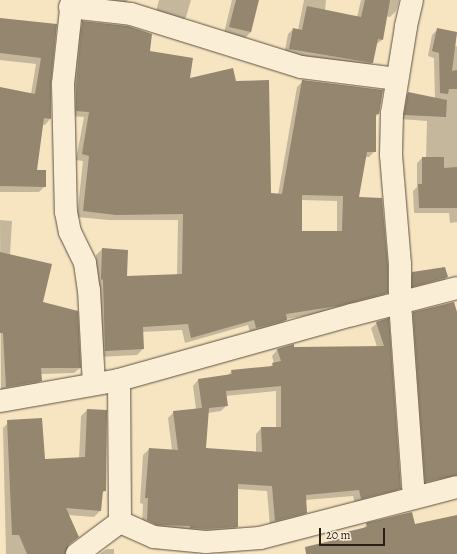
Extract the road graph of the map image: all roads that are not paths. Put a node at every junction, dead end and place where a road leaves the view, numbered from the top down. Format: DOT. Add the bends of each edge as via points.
graph roads {
  1 [pos="412,0"];
  2 [pos="71,3"];
  3 [pos="397,79"];
  4 [pos="457,288"];
  5 [pos="400,303"];
  6 [pos="119,380"];
  7 [pos="94,384"];
  8 [pos="0,401"];
  9 [pos="457,487"];
  10 [pos="414,497"];
  11 [pos="120,522"];
  12 [pos="77,554"];
  1 -- 3 [label="street"];
  2 -- 3 [label="street" via="131,14 301,67"];
  2 -- 7 [label="street" via="64,84 66,212 70,232 85,263"];
  3 -- 5 [label="street" via="392,113 391,155 400,264"];
  4 -- 5 [label="street"];
  5 -- 6 [label="street"];
  5 -- 10 [label="street"];
  6 -- 7 [label="street"];
  6 -- 11 [label="street"];
  7 -- 8 [label="street"];
  9 -- 10 [label="street"];
  10 -- 11 [label="street" via="260,538 206,542 154,537"];
  11 -- 12 [label="street"];
}
